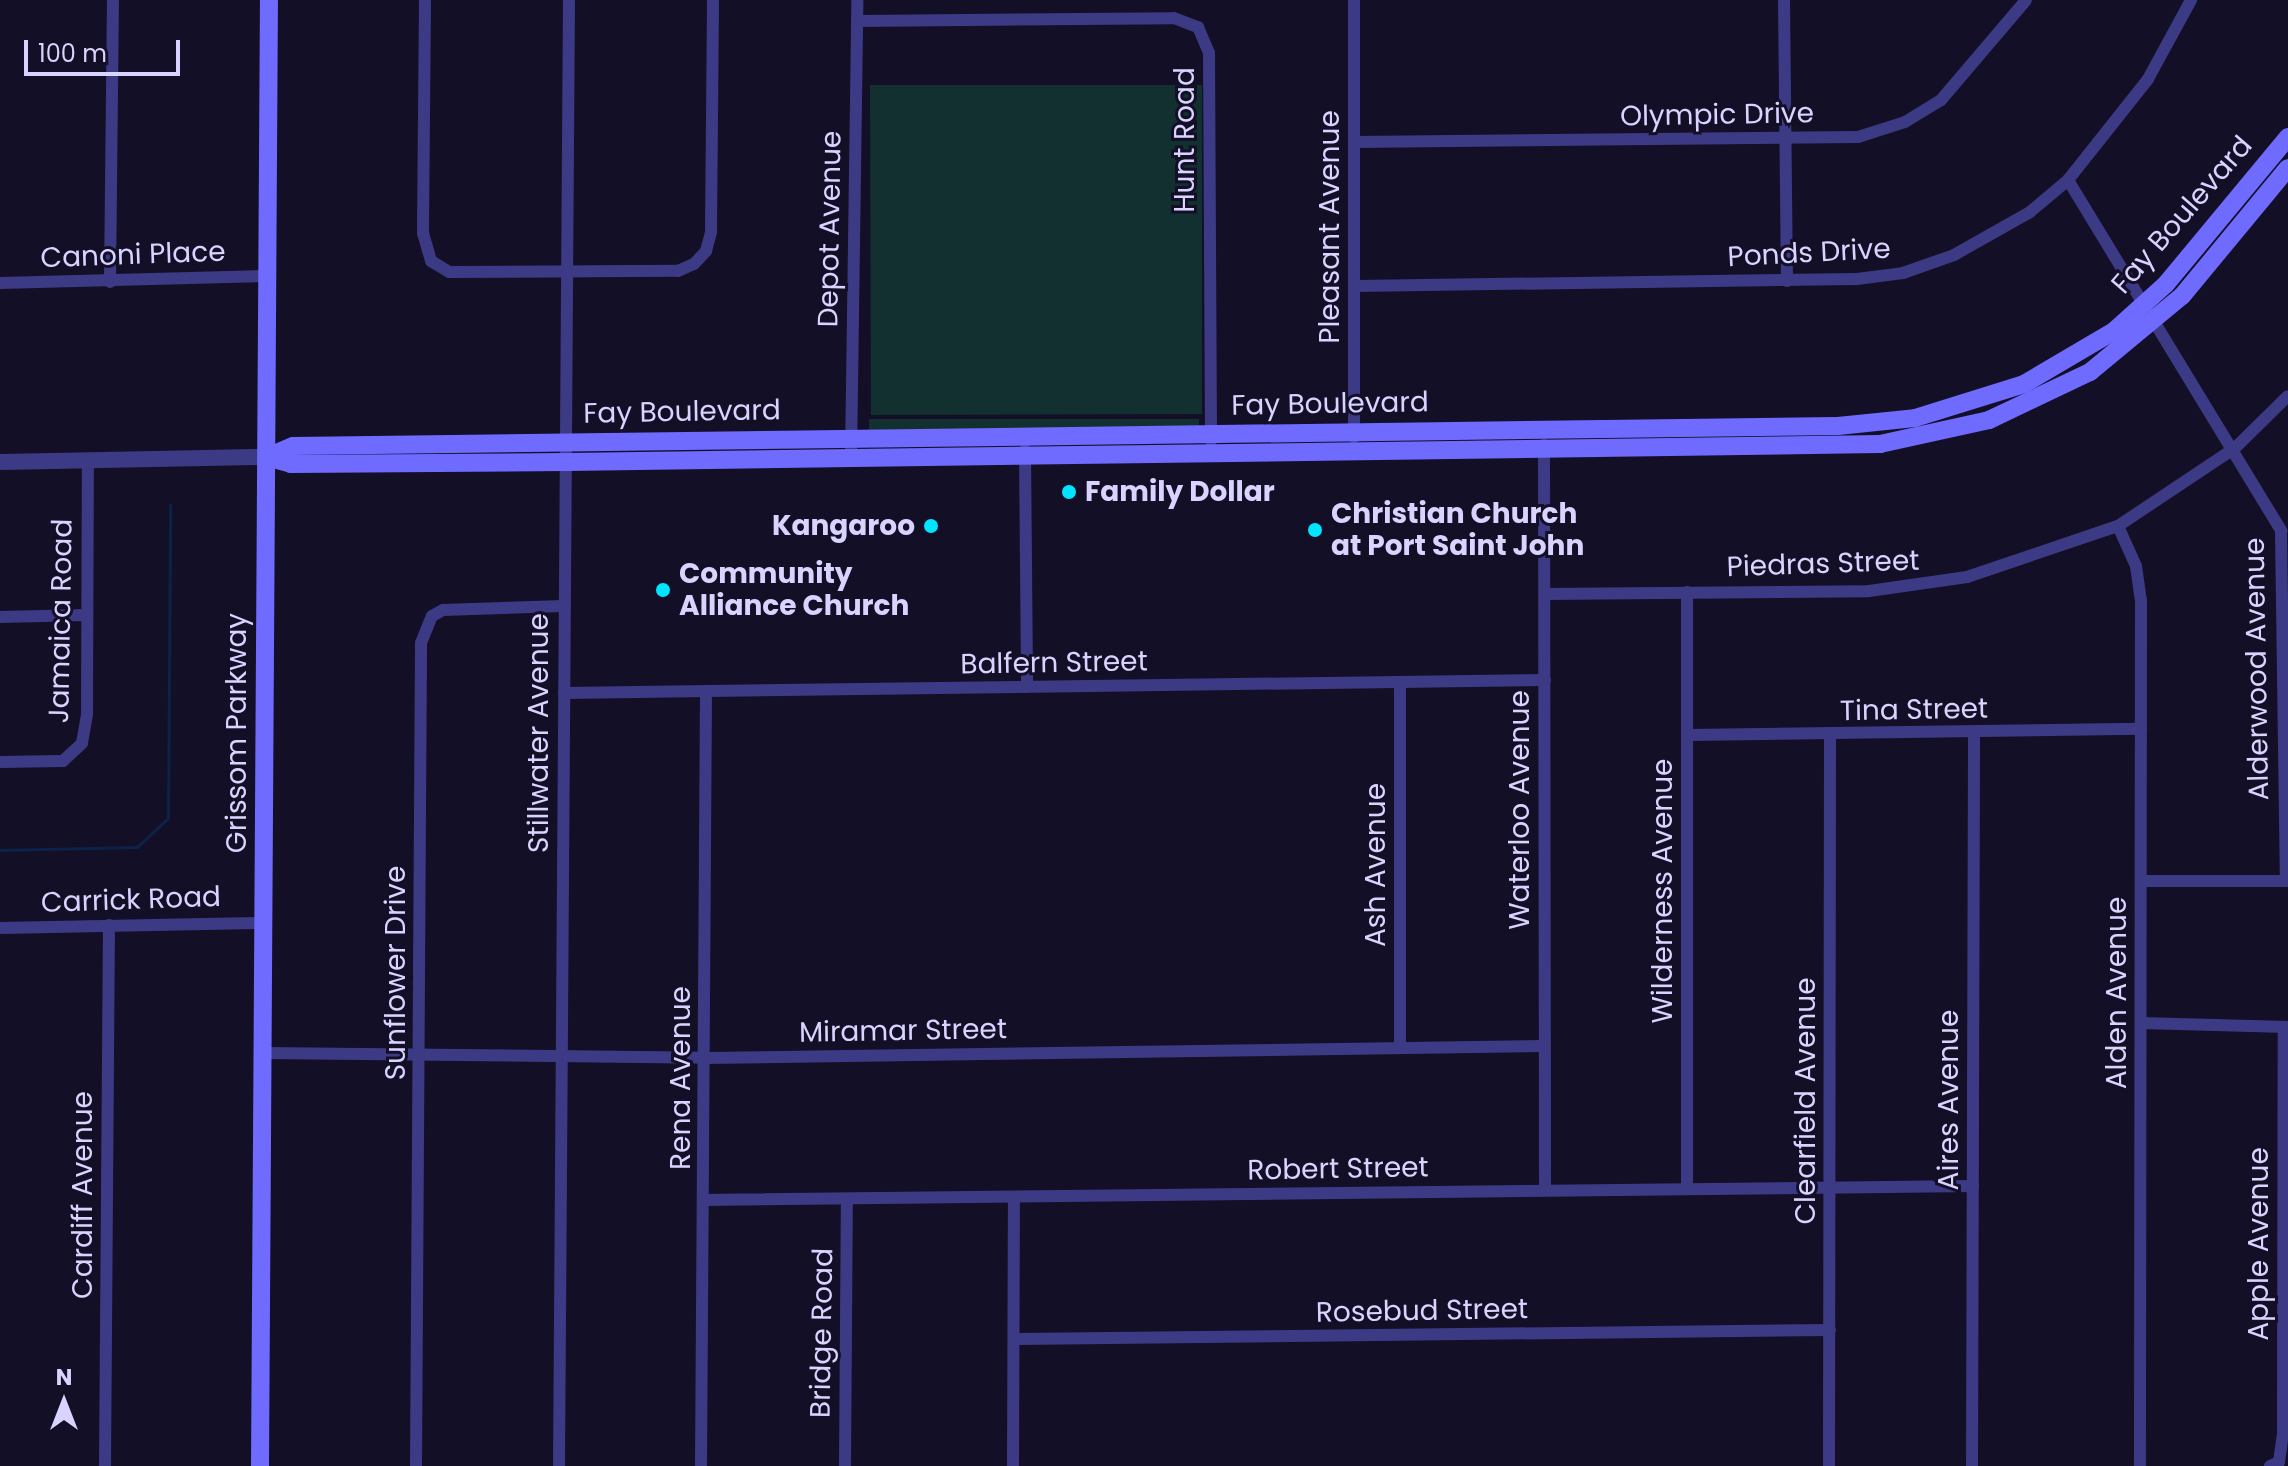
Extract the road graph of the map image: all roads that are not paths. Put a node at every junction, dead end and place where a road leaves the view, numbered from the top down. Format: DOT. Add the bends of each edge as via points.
graph roads {
  1 [pos="113,0"];
  2 [pos="269,0"];
  3 [pos="425,0"];
  4 [pos="569,0"];
  5 [pos="713,0"];
  6 [pos="857,0"];
  7 [pos="1354,0"];
  8 [pos="1784,0"];
  9 [pos="2026,0"];
  10 [pos="2191,0"];
  11 [pos="857,21"];
  12 [pos="2288,137"];
  13 [pos="1786,139"];
  14 [pos="1354,142"];
  15 [pos="2288,168"];
  16 [pos="2068,180"];
  17 [pos="567,271"];
  18 [pos="268,276"];
  19 [pos="1787,281"];
  20 [pos="110,282"];
  21 [pos="0,283"];
  22 [pos="1355,286"];
  23 [pos="2144,306"];
  24 [pos="2156,322"];
  25 [pos="2288,396"];
  26 [pos="1791,426"];
  27 [pos="1544,429"];
  28 [pos="1354,432"];
  29 [pos="1210,433"];
  30 [pos="1025,436"];
  31 [pos="852,438"];
  32 [pos="566,442"];
  33 [pos="1792,447"];
  34 [pos="2235,448"];
  35 [pos="1544,450"];
  36 [pos="1354,453"];
  37 [pos="1210,454"];
  38 [pos="1025,456"];
  39 [pos="267,457"];
  40 [pos="851,458"];
  41 [pos="88,460"];
  42 [pos="0,462"];
  43 [pos="566,462"];
  44 [pos="2118,526"];
  45 [pos="1687,592"];
  46 [pos="1545,594"];
  47 [pos="564,606"];
  48 [pos="87,615"];
  49 [pos="0,617"];
  50 [pos="1545,680"];
  51 [pos="1400,682"];
  52 [pos="1027,687"];
  53 [pos="706,691"];
  54 [pos="564,693"];
  55 [pos="2141,729"];
  56 [pos="1974,734"];
  57 [pos="1687,735"];
  58 [pos="1830,735"];
  59 [pos="2286,736"];
  60 [pos="0,762"];
  61 [pos="2142,881"];
  62 [pos="2287,881"];
  63 [pos="264,923"];
  64 [pos="109,925"];
  65 [pos="0,928"];
  66 [pos="2141,1023"];
  67 [pos="2286,1027"];
  68 [pos="1543,1046"];
  69 [pos="1400,1048"];
  70 [pos="263,1053"];
  71 [pos="419,1055"];
  72 [pos="561,1057"];
  73 [pos="705,1058"];
  74 [pos="1973,1186"];
  75 [pos="1830,1187"];
  76 [pos="1687,1189"];
  77 [pos="1545,1190"];
  78 [pos="1014,1197"];
  79 [pos="704,1200"];
  80 [pos="847,1200"];
  81 [pos="1830,1330"];
  82 [pos="1014,1339"];
  83 [pos="2274,1464"];
  84 [pos="105,1466"];
  85 [pos="260,1466"];
  86 [pos="416,1466"];
  87 [pos="559,1466"];
  88 [pos="701,1466"];
  89 [pos="845,1466"];
  90 [pos="1013,1466"];
  91 [pos="1829,1466"];
  92 [pos="1972,1466"];
  93 [pos="2140,1466"];
  1 -- 20 [label="street"];
  2 -- 18 [label="main road, Grissom Parkway"];
  3 -- 17 [label="street" via="425,249 449,272"];
  4 -- 17 [label="street, Stillwater Avenue"];
  5 -- 17 [label="street" via="706,251 678,271"];
  6 -- 11 [label="street, Depot Avenue"];
  7 -- 14 [label="street, Pleasant Avenue"];
  8 -- 13 [label="street"];
  9 -- 13 [label="street, Olympic Drive" via="1941,100 1905,122 1858,137"];
  10 -- 16 [label="street, Ponds Drive" via="2148,79"];
  11 -- 29 [label="street, Hunt Road" via="1174,18 1198,27 1209,53"];
  11 -- 31 [label="street, Depot Avenue"];
  12 -- 23 [label="main road, Fay Boulevard"];
  13 -- 14 [label="street, Olympic Drive"];
  13 -- 19 [label="street"];
  14 -- 22 [label="street, Pleasant Avenue"];
  15 -- 24 [label="main road, Fay Boulevard" via="2214,261"];
  16 -- 19 [label="street, Ponds Drive" via="2030,212 1954,255 1903,273"];
  16 -- 23 [label="street, Alderwood Avenue"];
  17 -- 32 [label="street, Stillwater Avenue"];
  18 -- 20 [label="street, Canoni Place"];
  18 -- 39 [label="main road, Grissom Parkway"];
  19 -- 22 [label="street, Ponds Drive"];
  20 -- 21 [label="street, Canoni Place"];
  22 -- 28 [label="street, Pleasant Avenue"];
  23 -- 24 [label="street, Alderwood Avenue"];
  23 -- 26 [label="main road, Fay Boulevard" via="2060,366 1989,399 1876,423"];
  24 -- 33 [label="main road, Fay Boulevard" via="2090,372 1989,420 1880,444"];
  24 -- 34 [label="street, Alderwood Avenue"];
  25 -- 34 [label="street, Piedras Street"];
  26 -- 27 [label="main road, Fay Boulevard"];
  26 -- 33 [label="street"];
  27 -- 28 [label="main road, Fay Boulevard"];
  27 -- 35 [label="street, Waterloo Avenue"];
  28 -- 29 [label="main road, Fay Boulevard"];
  28 -- 36 [label="street, Pleasant Avenue"];
  29 -- 30 [label="main road, Fay Boulevard"];
  29 -- 37 [label="street, Hunt Road"];
  30 -- 31 [label="main road, Fay Boulevard"];
  30 -- 38 [label="street"];
  31 -- 32 [label="main road, Fay Boulevard"];
  31 -- 40 [label="street, Depot Avenue"];
  32 -- 39 [label="main road, Fay Boulevard" via="293,446"];
  32 -- 43 [label="street, Stillwater Avenue"];
  33 -- 35 [label="main road, Fay Boulevard"];
  34 -- 44 [label="street, Piedras Street"];
  34 -- 59 [label="street, Alderwood Avenue" via="2281,531"];
  35 -- 36 [label="main road, Fay Boulevard"];
  35 -- 46 [label="street, Waterloo Avenue"];
  36 -- 37 [label="main road, Fay Boulevard"];
  37 -- 38 [label="main road, Fay Boulevard"];
  38 -- 40 [label="main road, Fay Boulevard"];
  38 -- 52 [label="street"];
  39 -- 41 [label="street, Fay Boulevard"];
  39 -- 43 [label="main road, Fay Boulevard" via="291,464"];
  39 -- 63 [label="main road, Grissom Parkway"];
  40 -- 43 [label="main road, Fay Boulevard"];
  41 -- 42 [label="street, Fay Boulevard"];
  41 -- 48 [label="street, Jamaica Road"];
  43 -- 47 [label="street, Stillwater Avenue"];
  44 -- 45 [label="street, Piedras Street" via="2018,563 1923,586"];
  44 -- 55 [label="street, Alden Avenue" via="2136,566 2141,600"];
  45 -- 46 [label="street, Piedras Street"];
  45 -- 57 [label="street, Wilderness Avenue"];
  46 -- 50 [label="street, Waterloo Avenue"];
  47 -- 54 [label="street, Stillwater Avenue"];
  47 -- 71 [label="street, Sunflower Drive" via="455,608 432,616 423,629"];
  48 -- 49 [label="street"];
  48 -- 60 [label="street, Jamaica Road" via="82,743 63,761"];
  50 -- 51 [label="street, Balfern Street"];
  50 -- 68 [label="street, Waterloo Avenue"];
  51 -- 52 [label="street, Balfern Street"];
  51 -- 69 [label="street, Ash Avenue"];
  52 -- 53 [label="street, Balfern Street"];
  53 -- 54 [label="street, Balfern Street"];
  53 -- 73 [label="street, Rena Avenue"];
  54 -- 72 [label="street, Stillwater Avenue"];
  55 -- 56 [label="street, Tina Street"];
  55 -- 61 [label="street, Alden Avenue"];
  56 -- 58 [label="street, Tina Street"];
  56 -- 74 [label="street, Aires Avenue"];
  57 -- 58 [label="street, Tina Street"];
  57 -- 76 [label="street, Wilderness Avenue"];
  58 -- 75 [label="street, Clearfield Avenue"];
  59 -- 62 [label="street, Alderwood Avenue"];
  61 -- 62 [label="street"];
  61 -- 66 [label="street, Alden Avenue"];
  63 -- 64 [label="street, Carrick Road"];
  63 -- 70 [label="main road, Grissom Parkway"];
  64 -- 65 [label="street, Carrick Road"];
  64 -- 84 [label="street, Cardiff Avenue"];
  66 -- 67 [label="street"];
  66 -- 93 [label="street, Alden Avenue"];
  67 -- 83 [label="street, Apple Avenue"];
  68 -- 69 [label="street, Miramar Street"];
  68 -- 77 [label="street, Waterloo Avenue"];
  69 -- 73 [label="street, Miramar Street"];
  70 -- 71 [label="street, Miramar Street"];
  70 -- 85 [label="main road, Grissom Parkway"];
  71 -- 72 [label="street, Miramar Street"];
  71 -- 86 [label="street, Sunflower Drive"];
  72 -- 73 [label="street, Miramar Street"];
  72 -- 87 [label="street, Stillwater Avenue"];
  73 -- 79 [label="street, Rena Avenue"];
  74 -- 75 [label="street, Robert Street"];
  74 -- 92 [label="street, Aires Avenue"];
  75 -- 76 [label="street, Robert Street"];
  75 -- 81 [label="street, Clearfield Avenue"];
  76 -- 77 [label="street, Robert Street"];
  77 -- 78 [label="street, Robert Street"];
  78 -- 80 [label="street, Robert Street"];
  78 -- 82 [label="street"];
  79 -- 80 [label="street, Robert Street"];
  79 -- 88 [label="street, Rena Avenue"];
  80 -- 89 [label="street, Bridge Road"];
  81 -- 82 [label="street, Rosebud Street"];
  81 -- 91 [label="street, Clearfield Avenue"];
  82 -- 90 [label="street"];
}
